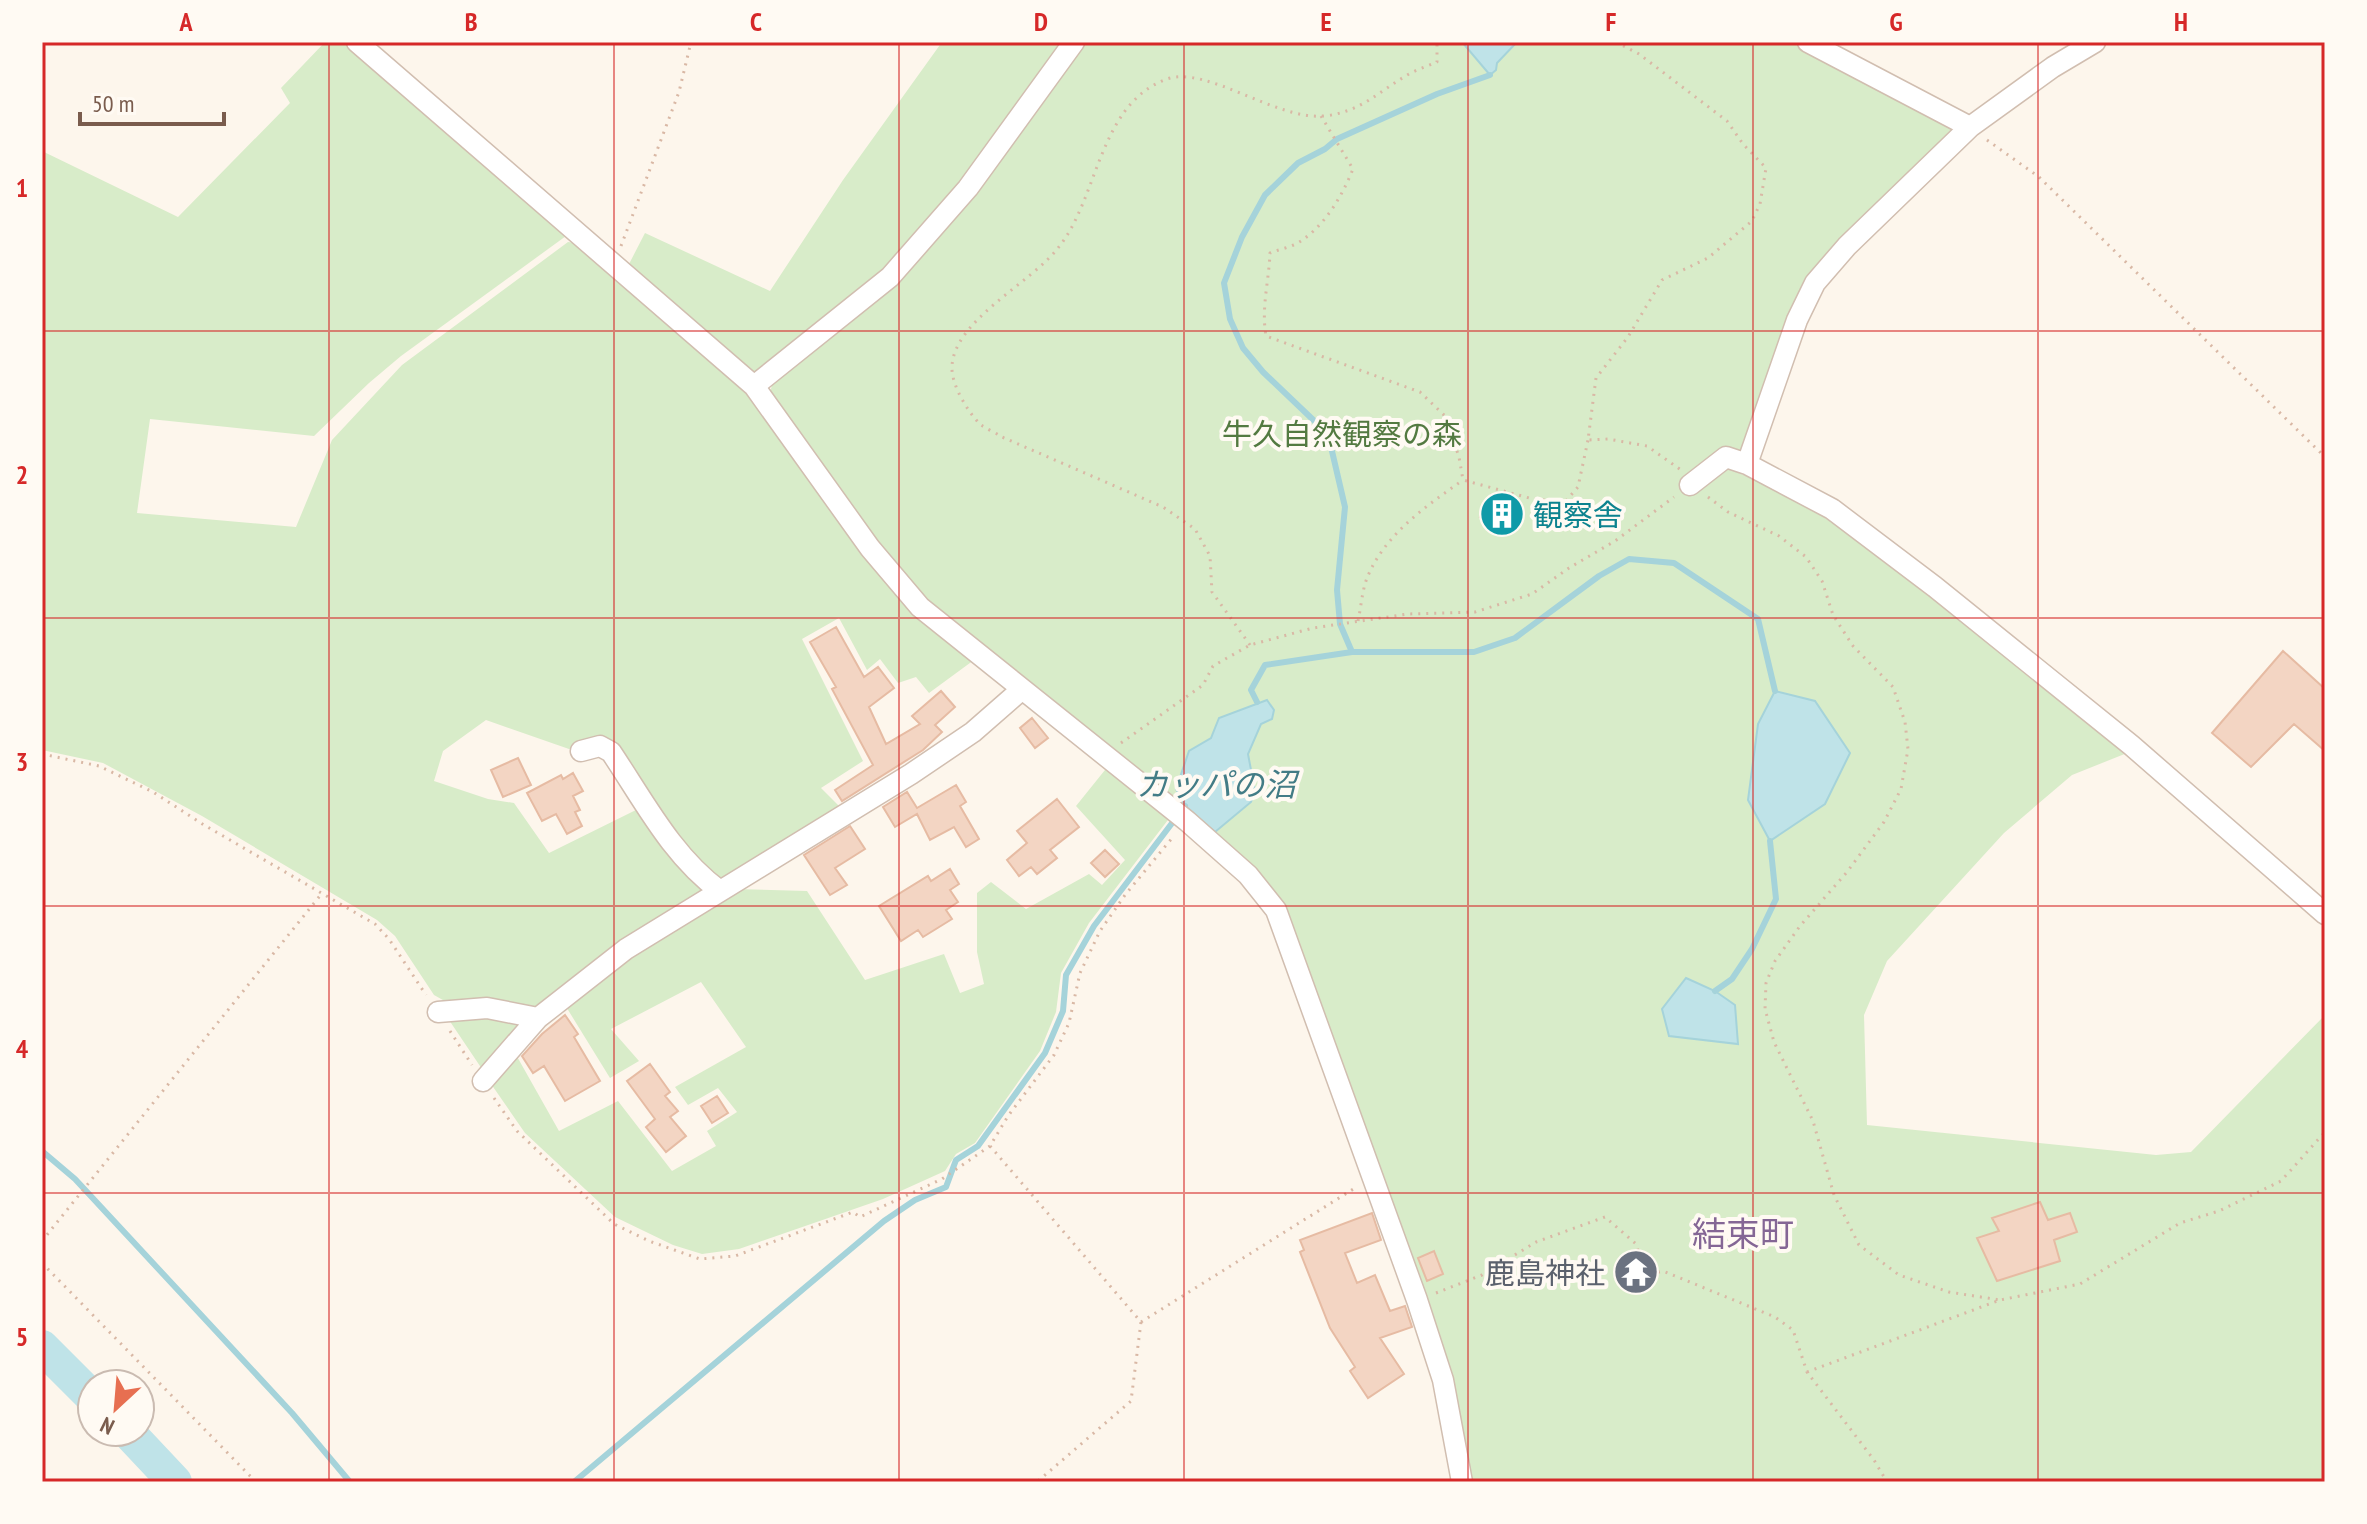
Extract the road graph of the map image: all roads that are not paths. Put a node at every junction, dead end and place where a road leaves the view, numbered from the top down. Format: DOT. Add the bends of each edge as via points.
graph roads {
  1 [pos="357,42"];
  2 [pos="1074,42"];
  3 [pos="1808,42"];
  4 [pos="2095,42"];
  5 [pos="1970,127"];
  6 [pos="754,386"];
  7 [pos="1747,464"];
  8 [pos="1690,485"];
  9 [pos="1021,690"];
  10 [pos="581,751"];
  11 [pos="720,891"];
  12 [pos="2325,914"];
  13 [pos="438,1012"];
  14 [pos="538,1018"];
  15 [pos="483,1081"];
  16 [pos="1462,1482"];
  1 -- 6 [label="street"];
  2 -- 6 [label="street" via="968,188 890,277"];
  3 -- 5 [label="street"];
  4 -- 5 [label="street"];
  5 -- 7 [label="street" via="1815,283"];
  6 -- 9 [label="street" via="870,548 920,607"];
  7 -- 8 [label="street" via="1726,457"];
  7 -- 12 [label="street" via="1832,509 1935,587 2131,745"];
  9 -- 11 [label="street" via="924,765"];
  9 -- 16 [label="street" via="1187,821 1248,875 1276,910 1417,1300 1443,1380"];
  10 -- 11 [label="street" via="600,746 611,752 658,825 701,877"];
  11 -- 14 [label="street" via="626,949"];
  13 -- 14 [label="street" via="487,1008"];
  14 -- 15 [label="street"];
}
